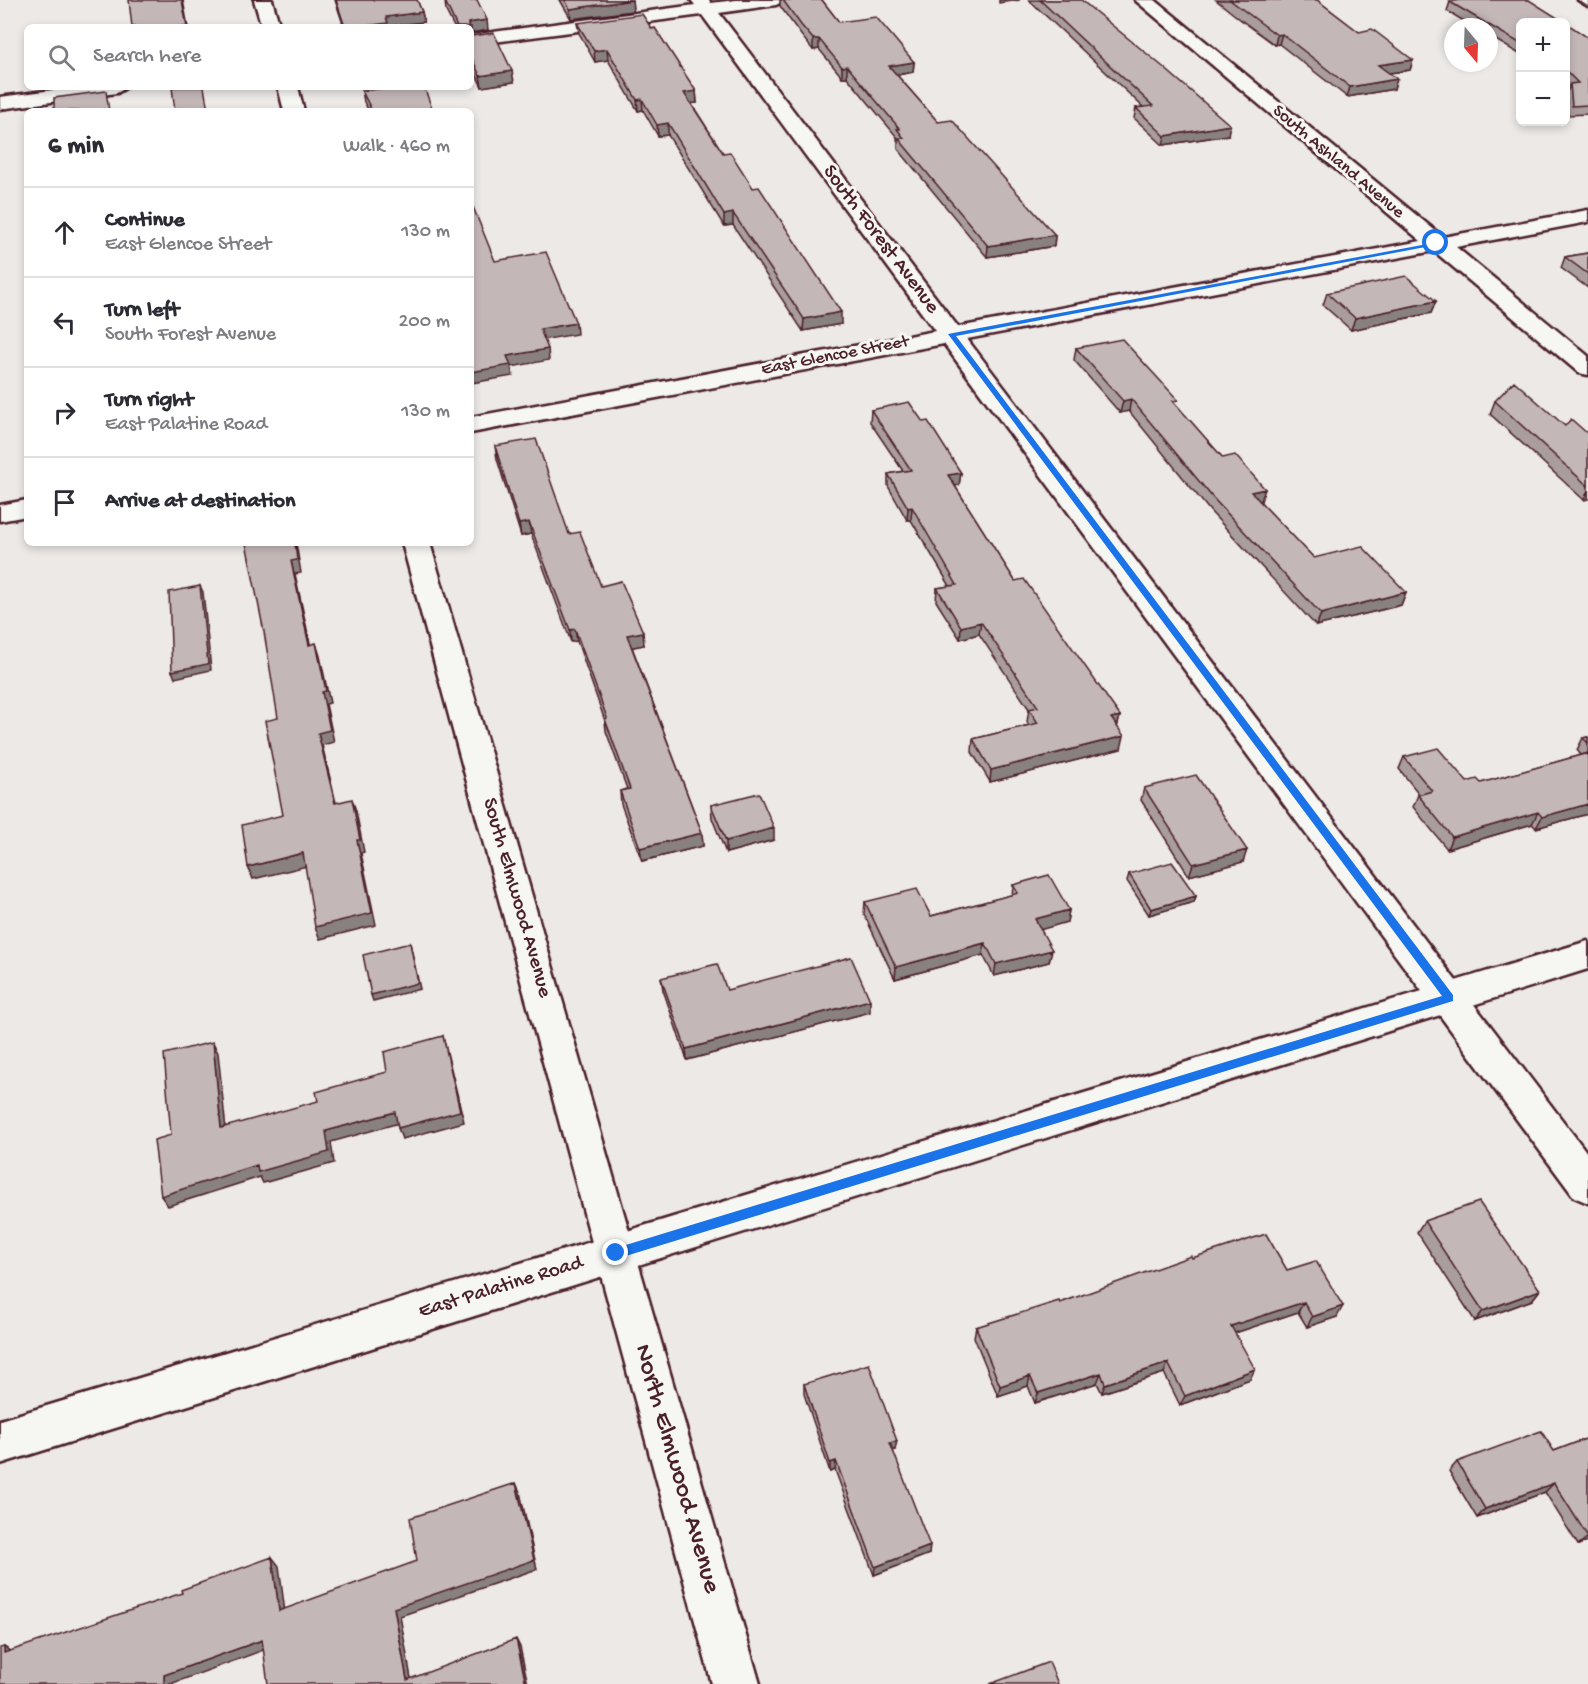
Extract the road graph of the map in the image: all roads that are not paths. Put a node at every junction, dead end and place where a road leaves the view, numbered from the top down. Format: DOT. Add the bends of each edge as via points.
graph roads {
  1 [pos="263,0"];
  2 [pos="776,0"];
  3 [pos="1144,0"];
  4 [pos="703,4"];
  5 [pos="270,24"];
  6 [pos="474,40"];
  7 [pos="95,90"];
  8 [pos="289,90"];
  9 [pos="0,103"];
  10 [pos="293,108"];
  11 [pos="1588,216"];
  12 [pos="1436,243"];
  13 [pos="951,334"];
  14 [pos="1588,368"];
  15 [pos="474,424"];
  16 [pos="24,509"];
  17 [pos="0,513"];
  18 [pos="417,546"];
  19 [pos="1588,955"];
  20 [pos="1450,998"];
  21 [pos="1588,1185"];
  22 [pos="616,1253"];
  23 [pos="0,1442"];
  24 [pos="736,1684"];
  1 -- 5 [label="street"];
  2 -- 4 [label="street"];
  3 -- 12 [label="street, South Ashland Avenue"];
  4 -- 6 [label="street"];
  4 -- 13 [label="street, South Forest Avenue"];
  7 -- 9 [label="street"];
  8 -- 10 [label="street"];
  11 -- 12 [label="street, East Glencoe Street"];
  12 -- 13 [label="street, East Glencoe Street"];
  12 -- 14 [label="street, South Ashland Avenue"];
  13 -- 15 [label="street, East Glencoe Street"];
  13 -- 20 [label="street, South Forest Avenue"];
  16 -- 17 [label="street"];
  18 -- 22 [label="street, South Elmwood Avenue"];
  19 -- 20 [label="street, East Palatine Road"];
  20 -- 21 [label="street, South Forest Avenue"];
  20 -- 22 [label="street, East Palatine Road"];
  22 -- 23 [label="street, East Palatine Road"];
  22 -- 24 [label="street, North Elmwood Avenue"];
}
